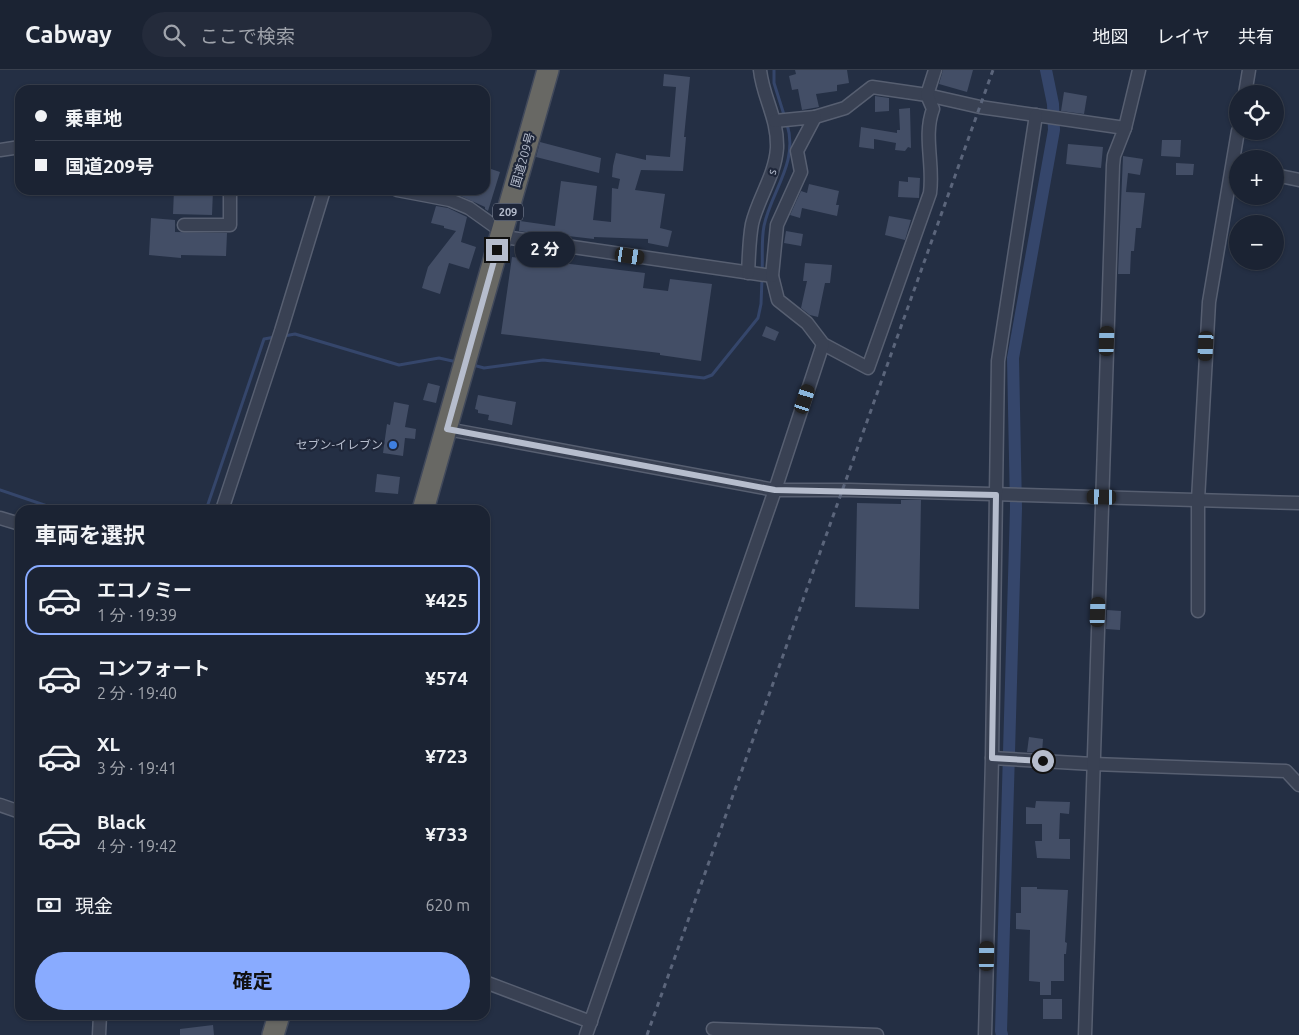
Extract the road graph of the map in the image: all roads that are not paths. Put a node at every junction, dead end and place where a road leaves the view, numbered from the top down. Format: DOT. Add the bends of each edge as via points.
graph roads {
  1 [pos="548,70"];
  2 [pos="760,70"];
  3 [pos="935,70"];
  4 [pos="1139,70"];
  5 [pos="1249,70"];
  6 [pos="1246,85"];
  7 [pos="927,95"];
  8 [pos="1036,115"];
  9 [pos="815,116"];
  10 [pos="775,121"];
  11 [pos="1125,128"];
  12 [pos="15,148"];
  13 [pos="0,150"];
  14 [pos="1284,177"];
  15 [pos="1299,180"];
  16 [pos="230,195"];
  17 [pos="322,195"];
  18 [pos="424,195"];
  19 [pos="1229,198"];
  20 [pos="184,225"];
  21 [pos="502,232"];
  22 [pos="761,275"];
  23 [pos="823,344"];
  24 [pos="447,429"];
  25 [pos="775,490"];
  26 [pos="996,495"];
  27 [pos="1102,497"];
  28 [pos="1198,500"];
  29 [pos="1299,503"];
  30 [pos="224,505"];
  31 [pos="424,505"];
  32 [pos="0,518"];
  33 [pos="15,522"];
  34 [pos="1198,610"];
  35 [pos="992,758"];
  36 [pos="1094,764"];
  37 [pos="1299,785"];
  38 [pos="0,806"];
  39 [pos="15,810"];
  40 [pos="490,984"];
  41 [pos="100,1020"];
  42 [pos="277,1020"];
  43 [pos="591,1022"];
  44 [pos="713,1029"];
  45 [pos="99,1035"];
  46 [pos="273,1035"];
  47 [pos="586,1035"];
  48 [pos="877,1035"];
  49 [pos="985,1035"];
  50 [pos="1085,1035"];
  1 -- 21 [label="highway, 国道209号 / 209"];
  2 -- 10 [label="street, s"];
  3 -- 7 [label="street"];
  4 -- 11 [label="street"];
  5 -- 6 [label="street"];
  7 -- 8 [label="street"];
  7 -- 9 [label="street" via="872,87 845,108"];
  7 -- 23 [label="street" via="933,109 928,132 930,193 868,368"];
  8 -- 11 [label="street"];
  8 -- 26 [label="street" via="998,361"];
  9 -- 10 [label="street"];
  9 -- 22 [label="street" via="798,150 801,172 777,225"];
  10 -- 22 [label="street, s" via="777,148 772,172 752,223"];
  11 -- 27 [label="street" via="1113,165"];
  12 -- 13 [label="street"];
  14 -- 15 [label="street"];
  16 -- 20 [label="street" via="230,225"];
  17 -- 30 [label="street"];
  18 -- 21 [label="street" via="469,208"];
  19 -- 28 [label="street" via="1209,302"];
  21 -- 22 [label="street" via="511,238"];
  21 -- 24 [label="highway, 国道209号 / 209"];
  22 -- 23 [label="street" via="778,300 808,323"];
  23 -- 25 [label="street"];
  24 -- 25 [label="street"];
  24 -- 31 [label="highway, 国道209号 / 209"];
  25 -- 26 [label="street"];
  25 -- 43 [label="street"];
  26 -- 27 [label="street"];
  26 -- 35 [label="street"];
  27 -- 28 [label="street"];
  27 -- 36 [label="street"];
  28 -- 29 [label="street"];
  28 -- 34 [label="street"];
  32 -- 33 [label="street"];
  35 -- 36 [label="street"];
  35 -- 49 [label="street"];
  36 -- 37 [label="street" via="1286,771"];
  36 -- 50 [label="street"];
  38 -- 39 [label="street"];
  40 -- 43 [label="street"];
  41 -- 45 [label="street"];
  42 -- 46 [label="highway"];
  43 -- 47 [label="street"];
  44 -- 48 [label="street"];
}
